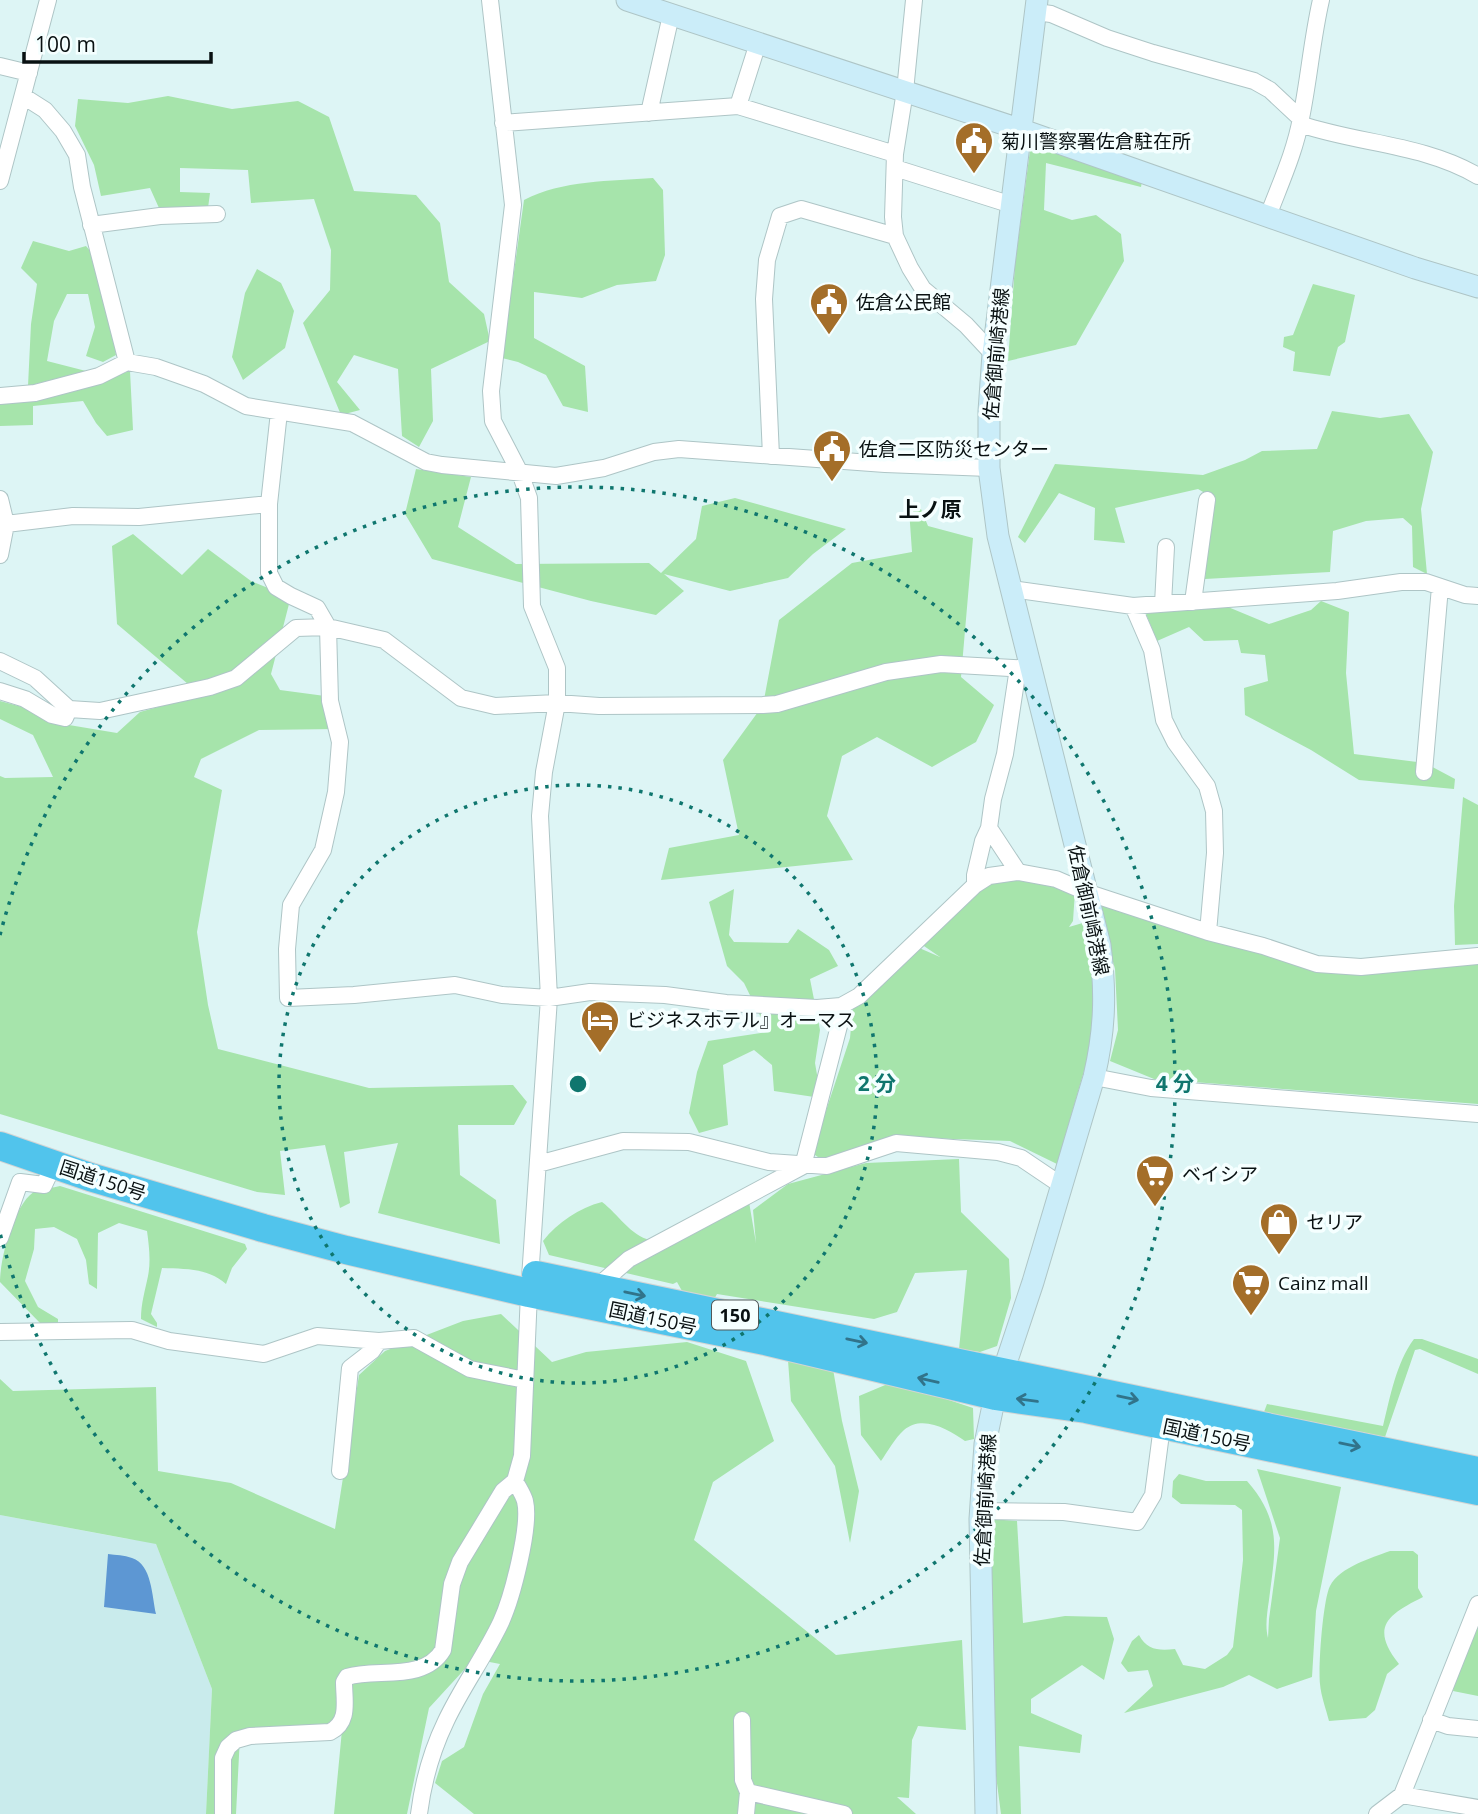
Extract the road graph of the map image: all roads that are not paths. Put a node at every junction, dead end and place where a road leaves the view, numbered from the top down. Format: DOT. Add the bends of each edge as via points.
graph roads {
  1 [pos="48,0"];
  2 [pos="490,0"];
  3 [pos="627,0"];
  4 [pos="914,0"];
  5 [pos="1321,0"];
  6 [pos="1036,6"];
  7 [pos="671,15"];
  8 [pos="758,43"];
  9 [pos="0,66"];
  10 [pos="29,73"];
  11 [pos="905,91"];
  12 [pos="23,96"];
  13 [pos="738,106"];
  14 [pos="649,113"];
  15 [pos="1301,121"];
  16 [pos="503,123"];
  17 [pos="1022,130"];
  18 [pos="895,161"];
  19 [pos="1478,176"];
  20 [pos="0,181"];
  21 [pos="1012,205"];
  22 [pos="217,214"];
  23 [pos="1268,216"];
  24 [pos="92,225"];
  25 [pos="895,236"];
  26 [pos="1478,287"];
  27 [pos="993,354"];
  28 [pos="127,362"];
  29 [pos="0,396"];
  30 [pos="279,412"];
  31 [pos="771,456"];
  32 [pos="989,468"];
  33 [pos="520,473"];
  34 [pos="0,499"];
  35 [pos="1207,500"];
  36 [pos="269,504"];
  37 [pos="6,524"];
  38 [pos="1166,547"];
  39 [pos="0,555"];
  40 [pos="1440,587"];
  41 [pos="1012,589"];
  42 [pos="1478,596"];
  43 [pos="1193,602"];
  44 [pos="1163,604"];
  45 [pos="1133,606"];
  46 [pos="328,627"];
  47 [pos="0,661"];
  48 [pos="1025,669"];
  49 [pos="0,691"];
  50 [pos="556,703"];
  51 [pos="69,709"];
  52 [pos="1424,772"];
  53 [pos="989,828"];
  54 [pos="1018,872"];
  55 [pos="975,885"];
  56 [pos="1086,892"];
  57 [pos="1208,932"];
  58 [pos="1478,956"];
  59 [pos="549,998"];
  60 [pos="841,1006"];
  61 [pos="1094,1077"];
  62 [pos="1478,1114"];
  63 [pos="0,1129"];
  64 [pos="0,1146"];
  65 [pos="54,1164"];
  66 [pos="538,1164"];
  67 [pos="803,1166"];
  68 [pos="1061,1185"];
  69 [pos="0,1238"];
  70 [pos="531,1283"];
  71 [pos="598,1286"];
  72 [pos="0,1332"];
  73 [pos="379,1341"];
  74 [pos="525,1380"];
  75 [pos="999,1384"];
  76 [pos="1162,1426"];
  77 [pos="340,1471"];
  78 [pos="1478,1471"];
  79 [pos="515,1481"];
  80 [pos="1478,1491"];
  81 [pos="980,1511"];
  82 [pos="1478,1604"];
  83 [pos="742,1720"];
  84 [pos="1431,1720"];
  85 [pos="1478,1729"];
  86 [pos="748,1792"];
  87 [pos="1402,1795"];
  88 [pos="1478,1808"];
  89 [pos="223,1814"];
  90 [pos="419,1814"];
  91 [pos="746,1814"];
  92 [pos="844,1814"];
  93 [pos="986,1814"];
  94 [pos="1377,1814"];
  1 -- 10 [label="street"];
  2 -- 16 [label="street"];
  3 -- 7 [label="main road"];
  4 -- 11 [label="street"];
  5 -- 15 [label="street"];
  6 -- 15 [label="street" via="1107,38 1254,81 1270,90"];
  6 -- 17 [label="main road, 佐倉御前崎港線"];
  7 -- 8 [label="main road"];
  7 -- 14 [label="street"];
  8 -- 11 [label="main road"];
  8 -- 13 [label="street"];
  9 -- 10 [label="street"];
  10 -- 12 [label="street"];
  11 -- 17 [label="main road"];
  11 -- 18 [label="street"];
  12 -- 20 [label="street"];
  12 -- 24 [label="street" via="45,110 77,155"];
  13 -- 14 [label="street"];
  13 -- 18 [label="street"];
  14 -- 16 [label="street"];
  15 -- 19 [label="street" via="1326,133 1405,148"];
  15 -- 23 [label="street"];
  16 -- 33 [label="street" via="513,205 491,391 493,421"];
  17 -- 21 [label="main road, 佐倉御前崎港線"];
  17 -- 23 [label="main road"];
  18 -- 21 [label="street"];
  18 -- 25 [label="street"];
  21 -- 27 [label="main road, 佐倉御前崎港線"];
  22 -- 24 [label="street"];
  23 -- 26 [label="main road"];
  24 -- 28 [label="street"];
  25 -- 27 [label="street" via="923,289"];
  25 -- 31 [label="street" via="801,209 780,216 767,260 764,299"];
  27 -- 32 [label="main road, 佐倉御前崎港線"];
  28 -- 29 [label="street" via="99,376 35,393"];
  28 -- 30 [label="street" via="204,384 246,406"];
  30 -- 33 [label="street" via="352,423 426,462"];
  30 -- 36 [label="street"];
  31 -- 32 [label="street"];
  31 -- 33 [label="street" via="679,449 556,476"];
  32 -- 41 [label="main road, 佐倉御前崎港線" via="998,536"];
  33 -- 50 [label="street" via="529,498 532,606 557,668"];
  34 -- 37 [label="street"];
  35 -- 43 [label="street"];
  36 -- 37 [label="street"];
  36 -- 46 [label="street" via="269,573 276,587 317,608"];
  37 -- 39 [label="street"];
  38 -- 44 [label="street"];
  40 -- 42 [label="street"];
  40 -- 43 [label="street" via="1401,582"];
  40 -- 52 [label="street"];
  41 -- 45 [label="street"];
  41 -- 48 [label="main road, 佐倉御前崎港線"];
  43 -- 44 [label="street"];
  44 -- 45 [label="street"];
  45 -- 57 [label="street" via="1152,650 1164,720 1207,786 1214,811"];
  46 -- 50 [label="street" via="384,640 461,698 495,706"];
  46 -- 51 [label="street" via="296,628 236,678 210,687 100,710"];
  46 -- 59 [label="street" via="330,701 340,742 336,792 323,849 291,905 286,949 288,998 456,985 502,995"];
  47 -- 51 [label="street" via="35,678"];
  48 -- 50 [label="street" via="941,664 886,673 770,704"];
  48 -- 53 [label="street"];
  48 -- 56 [label="main road, 佐倉御前崎港線"];
  49 -- 51 [label="street" via="52,715 65,718"];
  50 -- 59 [label="street" via="540,816"];
  53 -- 54 [label="street"];
  53 -- 55 [label="street"];
  54 -- 55 [label="street" via="989,876"];
  54 -- 56 [label="street" via="1056,879"];
  55 -- 60 [label="street" via="859,996"];
  56 -- 57 [label="street"];
  56 -- 61 [label="main road, 佐倉御前崎港線" via="1105,983"];
  57 -- 58 [label="street" via="1317,964 1361,967"];
  59 -- 60 [label="street" via="590,992"];
  59 -- 66 [label="street"];
  60 -- 67 [label="street"];
  61 -- 62 [label="street" via="1151,1088"];
  61 -- 68 [label="main road, 佐倉御前崎港線"];
  63 -- 70 [label="highway, 国道150号 / 150" via="225,1199"];
  64 -- 65 [label="highway, 国道150号 / 150"];
  65 -- 69 [label="street" via="44,1185 20,1182"];
  65 -- 70 [label="highway, 国道150号 / 150" via="263,1228"];
  66 -- 67 [label="street" via="623,1141 689,1142"];
  66 -- 70 [label="street"];
  67 -- 68 [label="street" via="827,1166 896,1143 1021,1157"];
  67 -- 71 [label="street" via="629,1259"];
  68 -- 75 [label="main road, 佐倉御前崎港線"];
  70 -- 71 [label="highway, 国道150号 / 150"];
  70 -- 74 [label="street"];
  75 -- 70 [label="highway, 国道150号 / 150, one-way" via="765,1341"];
  71 -- 75 [label="highway, 国道150号 / 150, one-way"];
  72 -- 73 [label="street" via="132,1330 169,1341 264,1354 317,1336"];
  73 -- 74 [label="street" via="414,1338 470,1369"];
  73 -- 77 [label="street" via="350,1368"];
  74 -- 79 [label="street" via="522,1456"];
  76 -- 75 [label="highway, 国道150号 / 150, one-way"];
  75 -- 78 [label="highway, 国道150号 / 150, one-way"];
  75 -- 81 [label="main road, 佐倉御前崎港線" via="985,1444"];
  76 -- 80 [label="highway, 国道150号 / 150"];
  76 -- 81 [label="street" via="1153,1495 1137,1522 1064,1512"];
  79 -- 89 [label="street" via="503,1491 460,1562 438,1658 413,1670 347,1677 344,1719 330,1732 236,1740 223,1758"];
  79 -- 90 [label="street" via="525,1501 513,1587 501,1621 444,1725"];
  81 -- 93 [label="main road, 佐倉御前崎港線"];
  82 -- 84 [label="street"];
  83 -- 86 [label="street" via="743,1780"];
  84 -- 85 [label="street"];
  84 -- 87 [label="street"];
  86 -- 91 [label="street"];
  86 -- 92 [label="street"];
  87 -- 88 [label="street"];
  87 -- 94 [label="street"];
}
